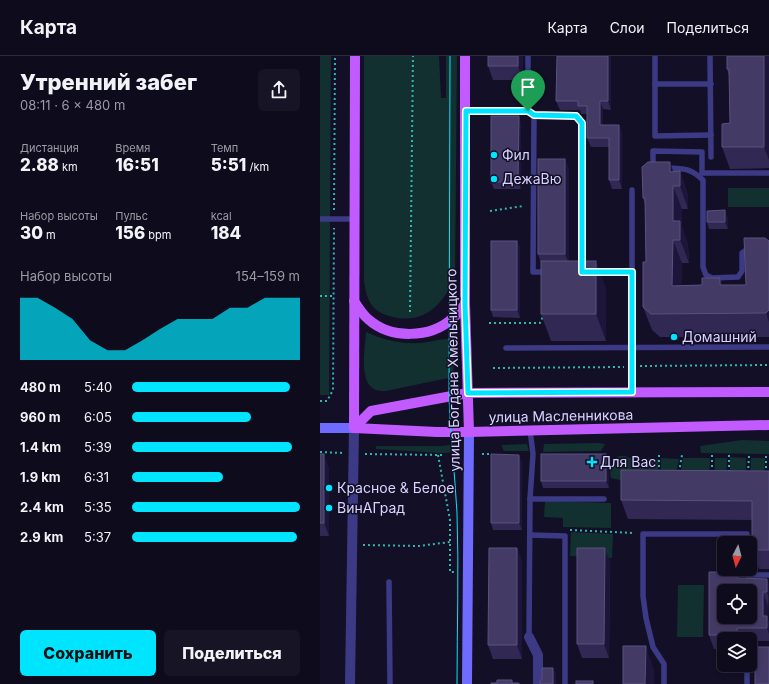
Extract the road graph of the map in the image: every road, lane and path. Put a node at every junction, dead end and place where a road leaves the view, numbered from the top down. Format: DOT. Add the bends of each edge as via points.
graph roads {
  1 [pos="335,56"];
  2 [pos="355,56"];
  3 [pos="413,56"];
  4 [pos="465,56"];
  5 [pos="528,56"];
  6 [pos="654,56"];
  7 [pos="710,56"];
  8 [pos="655,84"];
  9 [pos="711,84"];
  10 [pos="466,111"];
  11 [pos="528,111"];
  12 [pos="534,115"];
  13 [pos="711,135"];
  14 [pos="711,157"];
  15 [pos="702,173"];
  16 [pos="769,173"];
  17 [pos="703,180"];
  18 [pos="632,190"];
  19 [pos="533,204"];
  20 [pos="490,211"];
  21 [pos="320,219"];
  22 [pos="334,219"];
  23 [pos="354,219"];
  24 [pos="756,247"];
  25 [pos="542,272"];
  26 [pos="558,272"];
  27 [pos="574,272"];
  28 [pos="582,272"];
  29 [pos="632,272"];
  30 [pos="542,278"];
  31 [pos="320,296"];
  32 [pos="333,296"];
  33 [pos="354,302"];
  34 [pos="465,304"];
  35 [pos="410,312"];
  36 [pos="542,312"];
  37 [pos="490,322"];
  38 [pos="769,347"];
  39 [pos="506,348"];
  40 [pos="632,348"];
  41 [pos="632,392"];
  42 [pos="769,392"];
  43 [pos="468,393"];
  44 [pos="320,401"];
  45 [pos="769,425"];
  46 [pos="320,428"];
  47 [pos="354,428"];
  48 [pos="530,430"];
  49 [pos="469,432"];
  50 [pos="320,452"];
  51 [pos="353,453"];
  52 [pos="482,454"];
  53 [pos="492,454"];
  54 [pos="438,455"];
  55 [pos="442,455"];
  56 [pos="659,455"];
  57 [pos="682,455"];
  58 [pos="712,455"];
  59 [pos="729,456"];
  60 [pos="749,456"];
  61 [pos="766,456"];
  62 [pos="659,476"];
  63 [pos="729,476"];
  64 [pos="678,477"];
  65 [pos="766,477"];
  66 [pos="712,478"];
  67 [pos="748,478"];
  68 [pos="530,499"];
  69 [pos="604,499"];
  70 [pos="568,530"];
  71 [pos="643,534"];
  72 [pos="530,535"];
  73 [pos="747,536"];
  74 [pos="450,542"];
  75 [pos="352,545"];
  76 [pos="458,572"];
  77 [pos="757,575"];
  78 [pos="769,575"];
  79 [pos="389,582"];
  80 [pos="530,638"];
  81 [pos="757,660"];
  82 [pos="769,660"];
  83 [pos="747,672"];
  84 [pos="350,684"];
  85 [pos="390,684"];
  86 [pos="467,684"];
  87 [pos="538,684"];
  88 [pos="565,684"];
  89 [pos="664,684"];
  90 [pos="747,684"];
  1 -- 22 [label="path"];
  2 -- 23 [label="main road"];
  3 -- 35 [label="path"];
  4 -- 10 [label="main road, улица Богдана Хмельницкого"];
  5 -- 11 [label="lane"];
  6 -- 8 [label="lane"];
  7 -- 9 [label="lane"];
  8 -- 9 [label="lane"];
  8 -- 13 [label="lane" via="655,136"];
  9 -- 13 [label="lane"];
  10 -- 11 [label="lane"];
  10 -- 34 [label="main road, улица Богдана Хмельницкого"];
  11 -- 12 [label="lane"];
  12 -- 19 [label="lane"];
  12 -- 28 [label="lane" via="576,116 582,123"];
  13 -- 14 [label="lane"];
  15 -- 16 [label="lane"];
  15 -- 17 [label="lane"];
  15 -- 17 [label="lane" via="702,152 653,151 653,168 689,169"];
  17 -- 24 [label="lane" via="703,267 706,275 712,278 738,277 742,271 742,253 750,247"];
  18 -- 29 [label="lane"];
  19 -- 20 [label="path"];
  19 -- 25 [label="lane" via="533,272"];
  21 -- 22 [label="lane"];
  22 -- 23 [label="lane"];
  22 -- 32 [label="path"];
  23 -- 33 [label="main road"];
  25 -- 26 [label="lane"];
  25 -- 30 [label="lane"];
  27 -- 28 [label="lane"];
  28 -- 29 [label="lane"];
  29 -- 40 [label="lane"];
  31 -- 32 [label="path"];
  32 -- 44 [label="path" via="333,390 327,401"];
  33 -- 34 [label="main road" via="367,318 378,326 410,334 431,331 447,323"];
  33 -- 47 [label="main road"];
  34 -- 43 [label="main road, улица Богдана Хмельницкого"];
  36 -- 37 [label="path" via="540,323"];
  38 -- 40 [label="lane"];
  39 -- 40 [label="lane"];
  40 -- 41 [label="lane"];
  41 -- 42 [label="main road, улица Масленникова"];
  41 -- 43 [label="main road, улица Масленникова"];
  43 -- 47 [label="main road, улица Масленникова" via="371,411"];
  43 -- 49 [label="main road, улица Богдана Хмельницкого"];
  45 -- 48 [label="main road, улица Масленникова"];
  46 -- 47 [label="main road, улица Масленникова"];
  47 -- 49 [label="main road, улица Масленникова"];
  47 -- 51 [label="street"];
  48 -- 49 [label="main road, улица Масленникова"];
  48 -- 68 [label="lane" via="533,454"];
  49 -- 86 [label="main road, улица Богдана Хмельницкого"];
  50 -- 51 [label="path"];
  51 -- 54 [label="path"];
  51 -- 75 [label="street"];
  52 -- 53 [label="path"];
  54 -- 55 [label="path"];
  54 -- 74 [label="path" via="450,520"];
  56 -- 62 [label="path"];
  57 -- 64 [label="path"];
  58 -- 66 [label="path"];
  59 -- 63 [label="path"];
  60 -- 67 [label="path"];
  61 -- 65 [label="path"];
  68 -- 69 [label="lane"];
  68 -- 72 [label="lane"];
  70 -- 71 [label="path"];
  71 -- 73 [label="lane"];
  71 -- 89 [label="lane" via="643,596 646,618 653,646 664,664"];
  72 -- 80 [label="lane"];
  72 -- 88 [label="lane" via="566,536"];
  74 -- 75 [label="path" via="419,546"];
  74 -- 76 [label="path" via="450,572"];
  75 -- 84 [label="street"];
  77 -- 78 [label="lane"];
  79 -- 85 [label="lane"];
  80 -- 87 [label="street" via="538,656"];
  81 -- 82 [label="lane"];
  83 -- 90 [label="lane"];
}
